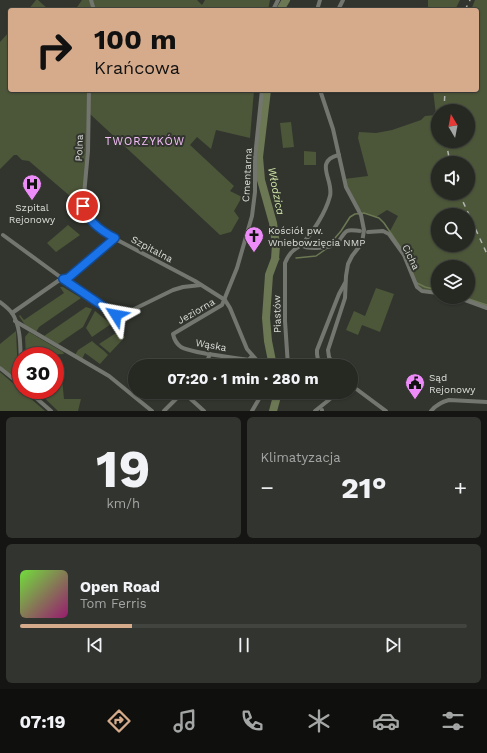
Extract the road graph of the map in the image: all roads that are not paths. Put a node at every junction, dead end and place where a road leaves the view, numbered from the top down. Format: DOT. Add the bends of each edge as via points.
graph roads {
  1 [pos="89,92"];
  2 [pos="262,92"];
  3 [pos="321,92"];
  4 [pos="339,155"];
  5 [pos="83,206"];
  6 [pos="3,235"];
  7 [pos="115,238"];
  8 [pos="302,244"];
  9 [pos="63,279"];
  10 [pos="346,283"];
  11 [pos="201,285"];
  12 [pos="431,292"];
  13 [pos="225,300"];
  14 [pos="0,302"];
  15 [pos="475,304"];
  16 [pos="487,308"];
  17 [pos="12,312"];
  18 [pos="15,321"];
  19 [pos="172,334"];
  20 [pos="20,347"];
  21 [pos="210,354"];
  22 [pos="252,356"];
  23 [pos="208,359"];
  24 [pos="255,359"];
  25 [pos="287,359"];
  26 [pos="318,359"];
  27 [pos="330,359"];
  28 [pos="0,368"];
  29 [pos="12,376"];
  30 [pos="358,390"];
  31 [pos="37,399"];
  32 [pos="176,399"];
  33 [pos="191,399"];
  34 [pos="259,399"];
  35 [pos="330,399"];
  36 [pos="487,402"];
  37 [pos="51,411"];
  38 [pos="152,411"];
  39 [pos="164,411"];
  40 [pos="204,411"];
  41 [pos="252,411"];
  42 [pos="315,411"];
  43 [pos="386,411"];
  44 [pos="431,411"];
  1 -- 5 [label="street, Polna" via="88,151"];
  2 -- 13 [label="street, Cmentarna" via="252,216"];
  3 -- 4 [label="street"];
  4 -- 8 [label="street" via="331,158 326,164 330,196 318,222"];
  4 -- 10 [label="street" via="346,187 362,218 364,230 360,246 348,264"];
  5 -- 7 [label="street, Szpitalna" via="97,227"];
  6 -- 9 [label="street"];
  7 -- 9 [label="street" via="68,278"];
  7 -- 11 [label="street, Szpitalna"];
  8 -- 12 [label="street, Cicha" via="304,248 323,247 335,244 351,230 383,231 389,234 404,255 417,288"];
  8 -- 25 [label="street, Piastów" via="285,262 284,320"];
  9 -- 11 [label="street" via="116,315 122,315 173,290"];
  9 -- 17 [label="street"];
  10 -- 26 [label="street" via="339,294 317,350"];
  10 -- 27 [label="street" via="345,298 328,350"];
  11 -- 13 [label="street, Szpitalna"];
  13 -- 19 [label="street, Jeziorna" via="216,310"];
  13 -- 22 [label="street"];
  14 -- 17 [label="street"];
  15 -- 16 [label="street"];
  17 -- 18 [label="street"];
  18 -- 20 [label="street"];
  18 -- 38 [label="street" via="109,376"];
  19 -- 21 [label="street, Wąska" via="182,347"];
  21 -- 22 [label="street, Wąska" via="249,360"];
  21 -- 23 [label="street"];
  22 -- 24 [label="street"];
  28 -- 29 [label="street"];
  30 -- 43 [label="street"];
  31 -- 37 [label="street"];
  32 -- 39 [label="street"];
  33 -- 40 [label="street"];
  34 -- 41 [label="street"];
  35 -- 42 [label="street"];
  36 -- 44 [label="street" via="442,401"];
}
